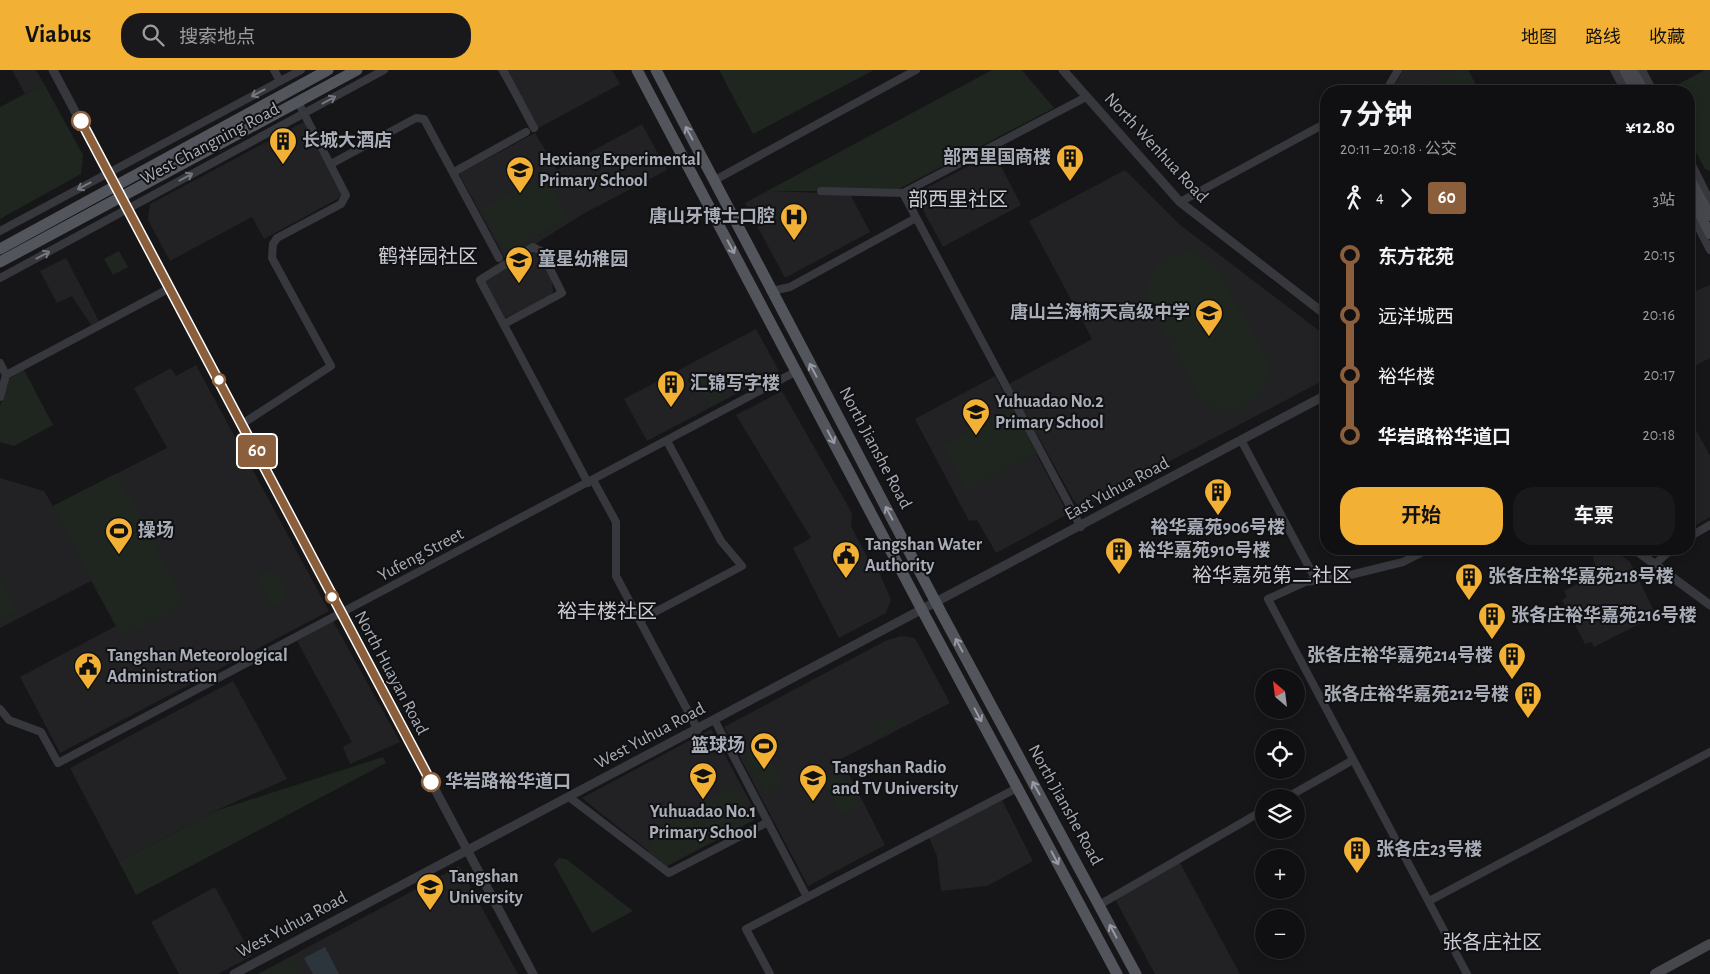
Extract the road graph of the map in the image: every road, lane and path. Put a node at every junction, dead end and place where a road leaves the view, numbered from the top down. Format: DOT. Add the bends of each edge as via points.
graph roads {
  1 [pos="53,70"];
  2 [pos="274,70"];
  3 [pos="301,70"];
  4 [pos="328,70"];
  5 [pos="357,70"];
  6 [pos="384,70"];
  7 [pos="503,70"];
  8 [pos="916,70"];
  9 [pos="1063,70"];
  10 [pos="1398,70"];
  11 [pos="1614,70"];
  12 [pos="1624,70"];
  13 [pos="1632,70"];
  14 [pos="1642,70"];
  15 [pos="656,71"];
  16 [pos="638,73"];
  17 [pos="280,81"];
  18 [pos="1389,85"];
  19 [pos="1622,85"];
  20 [pos="1632,85"];
  21 [pos="1641,85"];
  22 [pos="1650,85"];
  23 [pos="1086,97"];
  24 [pos="298,102"];
  25 [pos="304,113"];
  26 [pos="1320,126"];
  27 [pos="331,164"];
  28 [pos="109,172"];
  29 [pos="454,172"];
  30 [pos="714,180"];
  31 [pos="1695,186"];
  32 [pos="120,191"];
  33 [pos="821,191"];
  34 [pos="903,193"];
  35 [pos="1698,199"];
  36 [pos="1180,202"];
  37 [pos="128,208"];
  38 [pos="1710,216"];
  39 [pos="916,218"];
  40 [pos="0,231"];
  41 [pos="1710,234"];
  42 [pos="0,249"];
  43 [pos="1710,250"];
  44 [pos="499,258"];
  45 [pos="0,262"];
  46 [pos="0,278"];
  47 [pos="170,288"];
  48 [pos="772,291"];
  49 [pos="1320,310"];
  50 [pos="504,324"];
  51 [pos="0,363"];
  52 [pos="797,371"];
  53 [pos="6,375"];
  54 [pos="0,397"];
  55 [pos="1320,398"];
  56 [pos="242,424"];
  57 [pos="1241,440"];
  58 [pos="667,441"];
  59 [pos="591,481"];
  60 [pos="1710,525"];
  61 [pos="1081,526"];
  62 [pos="1695,534"];
  63 [pos="1417,555"];
  64 [pos="1642,555"];
  65 [pos="1665,555"];
  66 [pos="1655,564"];
  67 [pos="1316,580"];
  68 [pos="936,603"];
  69 [pos="1710,605"];
  70 [pos="922,610"];
  71 [pos="342,614"];
  72 [pos="640,620"];
  73 [pos="0,709"];
  74 [pos="715,721"];
  75 [pos="698,730"];
  76 [pos="1710,752"];
  77 [pos="1354,760"];
  78 [pos="1017,788"];
  79 [pos="1302,789"];
  80 [pos="569,797"];
  81 [pos="1255,815"];
  82 [pos="768,822"];
  83 [pos="468,851"];
  84 [pos="807,897"];
  85 [pos="1428,901"];
  86 [pos="1099,905"];
  87 [pos="1710,944"];
  88 [pos="234,974"];
  89 [pos="533,974"];
  90 [pos="770,974"];
  91 [pos="1117,974"];
  92 [pos="1136,974"];
  93 [pos="1468,974"];
  94 [pos="1655,974"];
  1 -- 28 [label="street, North Huayan Road"];
  2 -- 17 [label="street"];
  3 -- 17 [label="street, West Changning Road"];
  4 -- 32 [label="main road, West Changning Road"];
  5 -- 24 [label="main road, West Changning Road"];
  25 -- 6 [label="street, West Changning Road, one-way"];
  7 -- 29 [label="street" via="530,130"];
  8 -- 30 [label="street"];
  9 -- 23 [label="street, North Wenhua Road"];
  10 -- 18 [label="street"];
  11 -- 19 [label="street"];
  12 -- 20 [label="main road"];
  13 -- 21 [label="main road"];
  14 -- 22 [label="street"];
  30 -- 15 [label="main road, North Jianshe Road, one-way"];
  16 -- 52 [label="main road, North Jianshe Road, one-way"];
  17 -- 28 [label="street, West Changning Road, one-way"];
  23 -- 34 [label="street"];
  23 -- 36 [label="street, North Wenhua Road"];
  24 -- 25 [label="street"];
  24 -- 32 [label="main road, West Changning Road"];
  25 -- 27 [label="street"];
  37 -- 25 [label="street, West Changning Road, one-way"];
  26 -- 36 [label="street"];
  27 -- 29 [label="street" via="416,118 424,119"];
  27 -- 56 [label="street" via="345,190 345,201 277,238 271,251 331,366"];
  28 -- 32 [label="street, North Huayan Road"];
  28 -- 40 [label="street, West Changning Road, one-way"];
  29 -- 44 [label="street"];
  30 -- 48 [label="main road, North Jianshe Road"];
  31 -- 35 [label="street"];
  32 -- 37 [label="street, North Huayan Road"];
  32 -- 42 [label="main road, West Changning Road"];
  32 -- 45 [label="main road, West Changning Road"];
  33 -- 34 [label="street"];
  34 -- 39 [label="street"];
  35 -- 38 [label="main road"];
  35 -- 41 [label="main road"];
  35 -- 43 [label="street"];
  36 -- 49 [label="street, North Wenhua Road"];
  46 -- 37 [label="street, West Changning Road, one-way"];
  37 -- 47 [label="street, North Huayan Road"];
  39 -- 48 [label="street" via="790,287"];
  39 -- 61 [label="street"];
  47 -- 53 [label="street"];
  47 -- 56 [label="street, North Huayan Road"];
  68 -- 48 [label="main road, North Jianshe Road, one-way"];
  50 -- 50 [label="street" via="562,292 541,251 533,247 480,280"];
  50 -- 59 [label="street"];
  51 -- 53 [label="street"];
  52 -- 58 [label="street, Yufeng Street"];
  52 -- 70 [label="main road, North Jianshe Road, one-way"];
  53 -- 54 [label="street"];
  55 -- 57 [label="street, East Yuhua Road"];
  56 -- 71 [label="street, North Huayan Road"];
  57 -- 61 [label="street, East Yuhua Road"];
  57 -- 67 [label="street"];
  58 -- 59 [label="street, Yufeng Street"];
  58 -- 72 [label="street" via="721,541 742,566"];
  59 -- 71 [label="street, Yufeng Street"];
  59 -- 72 [label="street" via="616,522 616,576"];
  60 -- 62 [label="street"];
  61 -- 68 [label="street, East Yuhua Road"];
  63 -- 67 [label="street" via="1403,562"];
  64 -- 66 [label="street"];
  65 -- 66 [label="street"];
  66 -- 69 [label="street"];
  67 -- 77 [label="street" via="1268,599"];
  68 -- 70 [label="street, East Yuhua Road"];
  86 -- 68 [label="main road, North Jianshe Road, one-way"];
  70 -- 74 [label="street, West Yuhua Road"];
  70 -- 78 [label="main road, North Jianshe Road, one-way"];
  71 -- 73 [label="street, Yufeng Street" via="58,763 41,732 9,720"];
  71 -- 83 [label="street, North Huayan Road"];
  72 -- 75 [label="street"];
  74 -- 75 [label="street, West Yuhua Road"];
  74 -- 82 [label="street"];
  75 -- 80 [label="street, West Yuhua Road"];
  76 -- 85 [label="street"];
  77 -- 79 [label="street"];
  77 -- 85 [label="street"];
  78 -- 84 [label="street"];
  78 -- 91 [label="main road, North Jianshe Road, one-way"];
  80 -- 82 [label="street" via="669,873"];
  80 -- 83 [label="street, West Yuhua Road"];
  81 -- 86 [label="street"];
  82 -- 84 [label="street"];
  83 -- 88 [label="street, West Yuhua Road"];
  83 -- 89 [label="street, North Huayan Road"];
  84 -- 90 [label="street" via="746,929"];
  85 -- 93 [label="street"];
  92 -- 86 [label="main road, North Jianshe Road, one-way"];
  87 -- 94 [label="main road"];
}
